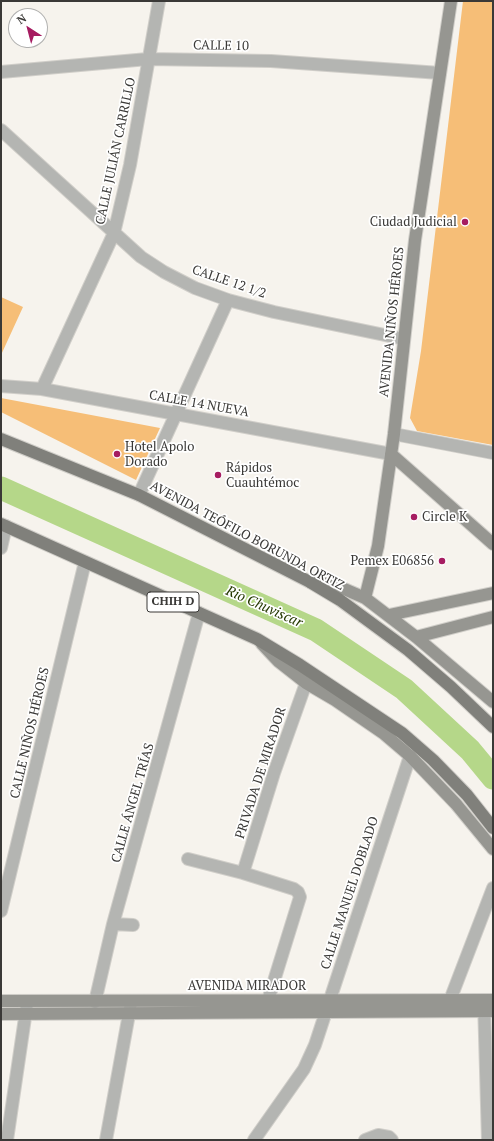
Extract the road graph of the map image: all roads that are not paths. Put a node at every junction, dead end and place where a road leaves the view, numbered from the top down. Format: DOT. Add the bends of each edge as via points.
graph roads {
  1 [pos="159,1"];
  2 [pos="451,1"];
  3 [pos="148,59"];
  4 [pos="1,72"];
  5 [pos="440,73"];
  6 [pos="1,130"];
  7 [pos="114,233"];
  8 [pos="228,300"];
  9 [pos="404,339"];
  10 [pos="1,386"];
  11 [pos="42,389"];
  12 [pos="176,414"];
  13 [pos="394,434"];
  14 [pos="1,439"];
  15 [pos="493,453"];
  16 [pos="391,454"];
  17 [pos="139,495"];
  18 [pos="3,525"];
  19 [pos="493,544"];
  20 [pos="1,548"];
  21 [pos="85,562"];
  22 [pos="310,582"];
  23 [pos="493,593"];
  24 [pos="364,598"];
  25 [pos="199,613"];
  26 [pos="389,615"];
  27 [pos="493,617"];
  28 [pos="416,637"];
  29 [pos="256,639"];
  30 [pos="306,683"];
  31 [pos="493,702"];
  32 [pos="493,728"];
  33 [pos="410,756"];
  34 [pos="493,828"];
  35 [pos="493,849"];
  36 [pos="188,859"];
  37 [pos="243,872"];
  38 [pos="5,881"];
  39 [pos="493,888"];
  40 [pos="1,910"];
  41 [pos="113,924"];
  42 [pos="133,925"];
  43 [pos="452,999"];
  44 [pos="267,1000"];
  45 [pos="330,1000"];
  46 [pos="1,1001"];
  47 [pos="27,1001"];
  48 [pos="132,1001"];
  49 [pos="95,1002"];
  50 [pos="488,1006"];
  51 [pos="446,1011"];
  52 [pos="326,1012"];
  53 [pos="26,1013"];
  54 [pos="264,1013"];
  55 [pos="1,1014"];
  56 [pos="129,1014"];
  57 [pos="7,1140"];
  58 [pos="106,1140"];
  59 [pos="254,1140"];
  60 [pos="365,1140"];
  61 [pos="392,1140"];
  62 [pos="488,1140"];
  1 -- 3 [label="street, CALLE JULIÁN CARRILLO"];
  2 -- 5 [label="main road, AVENIDA NIÑOS HÉROES"];
  3 -- 4 [label="street, CALLE 10"];
  3 -- 5 [label="street, CALLE 10" via="271,61"];
  3 -- 7 [label="street, CALLE JULIÁN CARRILLO" via="130,165"];
  5 -- 9 [label="main road, AVENIDA NIÑOS HÉROES" via="415,240"];
  6 -- 7 [label="street, CALLE 12 1/2"];
  7 -- 8 [label="street, CALLE 12 1/2" via="141,257 164,272"];
  7 -- 11 [label="street, CALLE JULIÁN CARRILLO"];
  8 -- 9 [label="street, CALLE 12 1/2"];
  8 -- 12 [label="street"];
  9 -- 13 [label="main road, AVENIDA NIÑOS HÉROES"];
  10 -- 11 [label="street, CALLE 14 NUEVA"];
  11 -- 12 [label="street, CALLE 14 NUEVA"];
  12 -- 16 [label="street, CALLE 14 NUEVA"];
  12 -- 17 [label="street"];
  13 -- 15 [label="street"];
  13 -- 16 [label="main road, AVENIDA NIÑOS HÉROES"];
  14 -- 17 [label="main road, AVENIDA TEÓFILO BORUNDA ORTIZ"];
  16 -- 19 [label="main road"];
  16 -- 24 [label="main road, AVENIDA NIÑOS HÉROES" via="378,546"];
  17 -- 22 [label="main road, AVENIDA TEÓFILO BORUNDA ORTIZ"];
  18 -- 20 [label="street"];
  18 -- 21 [label="main road, CHIH D"];
  21 -- 25 [label="main road, CHIH D"];
  21 -- 38 [label="street, CALLE NIÑOS HÉROES"];
  22 -- 24 [label="main road" via="335,585"];
  22 -- 32 [label="main road, AVENIDA TEÓFILO BORUNDA ORTIZ" via="340,600 440,678"];
  23 -- 26 [label="main road"];
  24 -- 26 [label="main road"];
  25 -- 29 [label="main road, CHIH D"];
  25 -- 41 [label="street, CALLE ÁNGEL TRÍAS"];
  26 -- 28 [label="main road"];
  27 -- 28 [label="main road"];
  28 -- 31 [label="main road"];
  29 -- 30 [label="main road"];
  29 -- 34 [label="main road, CHIH D" via="340,690 402,733 467,795"];
  30 -- 33 [label="main road" via="383,733"];
  30 -- 37 [label="street, PRIVADA DE MIRADOR"];
  33 -- 35 [label="main road" via="456,804"];
  33 -- 45 [label="street, CALLE MANUEL DOBLADO"];
  36 -- 37 [label="street"];
  37 -- 44 [label="street" via="294,888 300,897"];
  38 -- 40 [label="street, CALLE NIÑOS HÉROES"];
  39 -- 43 [label="street"];
  41 -- 42 [label="street"];
  41 -- 49 [label="street, CALLE ÁNGEL TRÍAS"];
  43 -- 45 [label="main road, AVENIDA MIRADOR"];
  43 -- 50 [label="main road, AVENIDA MIRADOR"];
  43 -- 51 [label="street"];
  44 -- 45 [label="main road, AVENIDA MIRADOR"];
  44 -- 48 [label="main road, AVENIDA MIRADOR"];
  44 -- 54 [label="street"];
  45 -- 52 [label="street, CALLE MANUEL DOBLADO"];
  46 -- 47 [label="main road, AVENIDA MIRADOR"];
  47 -- 49 [label="main road, AVENIDA MIRADOR"];
  47 -- 53 [label="street"];
  48 -- 49 [label="main road, AVENIDA MIRADOR"];
  48 -- 56 [label="street"];
  50 -- 51 [label="main road, AVENIDA MIRADOR"];
  50 -- 62 [label="street"];
  51 -- 52 [label="main road, AVENIDA MIRADOR"];
  52 -- 54 [label="main road, AVENIDA MIRADOR"];
  52 -- 59 [label="street, CALLE MANUEL DOBLADO" via="304,1069"];
  53 -- 55 [label="main road, AVENIDA MIRADOR"];
  53 -- 56 [label="main road, AVENIDA MIRADOR"];
  53 -- 57 [label="street"];
  54 -- 56 [label="main road, AVENIDA MIRADOR"];
  56 -- 58 [label="street"];
  60 -- 61 [label="street" via="378,1135"];
}
